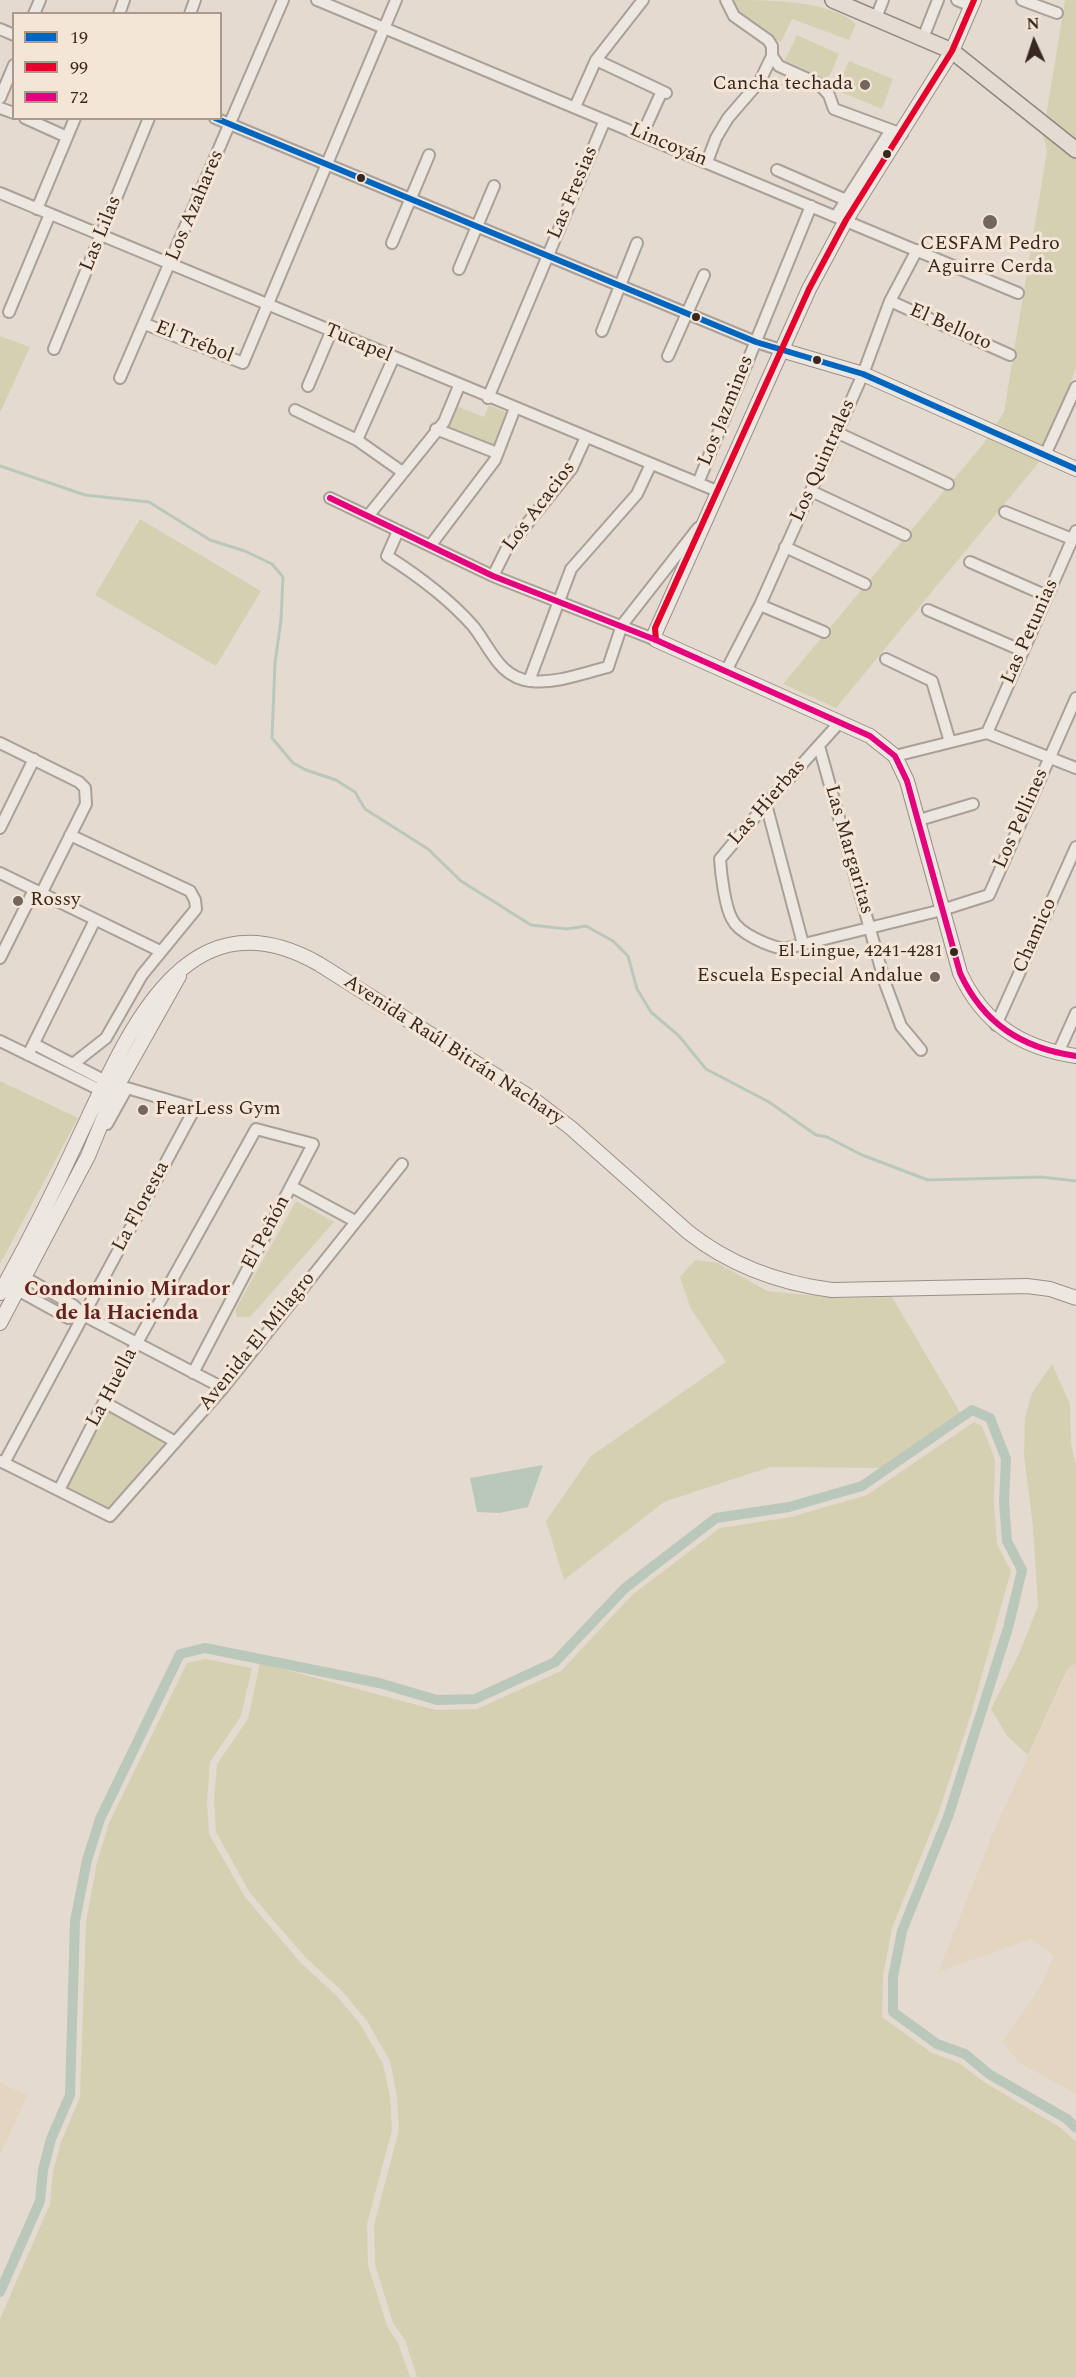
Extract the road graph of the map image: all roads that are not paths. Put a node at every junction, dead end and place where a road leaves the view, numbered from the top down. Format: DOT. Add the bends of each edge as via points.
graph roads {
  1 [pos="283,0"];
  2 [pos="317,0"];
  3 [pos="396,0"];
  4 [pos="643,0"];
  5 [pos="726,0"];
  6 [pos="833,0"];
  7 [pos="883,0"];
  8 [pos="938,0"];
  9 [pos="957,0"];
  10 [pos="1022,0"];
  11 [pos="973,3"];
  12 [pos="1057,13"];
  13 [pos="876,18"];
  14 [pos="384,28"];
  15 [pos="923,38"];
  16 [pos="952,51"];
  17 [pos="772,56"];
  18 [pos="596,60"];
  19 [pos="12,70"];
  20 [pos="0,98"];
  21 [pos="575,108"];
  22 [pos="30,120"];
  23 [pos="74,120"];
  24 [pos="148,120"];
  25 [pos="220,120"];
  26 [pos="604,120"];
  27 [pos="230,124"];
  28 [pos="896,132"];
  29 [pos="642,135"];
  30 [pos="67,136"];
  31 [pos="1076,150"];
  32 [pos="429,155"];
  33 [pos="707,162"];
  34 [pos="326,164"];
  35 [pos="777,170"];
  36 [pos="494,186"];
  37 [pos="1,196"];
  38 [pos="410,199"];
  39 [pos="846,200"];
  40 [pos="811,206"];
  41 [pos="38,209"];
  42 [pos="50,214"];
  43 [pos="841,218"];
  44 [pos="476,227"];
  45 [pos="101,236"];
  46 [pos="392,243"];
  47 [pos="637,243"];
  48 [pos="917,250"];
  49 [pos="548,256"];
  50 [pos="171,264"];
  51 [pos="459,269"];
  52 [pos="704,274"];
  53 [pos="619,286"];
  54 [pos="1017,293"];
  55 [pos="891,301"];
  56 [pos="267,304"];
  57 [pos="9,312"];
  58 [pos="686,314"];
  59 [pos="145,324"];
  60 [pos="602,331"];
  61 [pos="331,332"];
  62 [pos="756,342"];
  63 [pos="54,349"];
  64 [pos="781,350"];
  65 [pos="1010,355"];
  66 [pos="668,356"];
  67 [pos="393,359"];
  68 [pos="863,374"];
  69 [pos="120,378"];
  70 [pos="308,386"];
  71 [pos="459,386"];
  72 [pos="1076,387"];
  73 [pos="488,398"];
  74 [pos="515,408"];
  75 [pos="295,410"];
  76 [pos="436,429"];
  77 [pos="836,432"];
  78 [pos="585,436"];
  79 [pos="357,440"];
  80 [pos="496,453"];
  81 [pos="1045,455"];
  82 [pos="651,464"];
  83 [pos="1076,469"];
  84 [pos="401,471"];
  85 [pos="698,483"];
  86 [pos="948,484"];
  87 [pos="811,491"];
  88 [pos="717,492"];
  89 [pos="330,498"];
  90 [pos="1005,512"];
  91 [pos="368,516"];
  92 [pos="704,520"];
  93 [pos="398,531"];
  94 [pos="905,535"];
  95 [pos="1074,535"];
  96 [pos="430,546"];
  97 [pos="785,547"];
  98 [pos="970,562"];
  99 [pos="492,576"];
  100 [pos="865,584"];
  101 [pos="1047,596"];
  102 [pos="560,602"];
  103 [pos="760,605"];
  104 [pos="928,610"];
  105 [pos="621,625"];
  106 [pos="824,632"];
  107 [pos="656,636"];
  108 [pos="1023,651"];
  109 [pos="886,659"];
  110 [pos="726,671"];
  111 [pos="529,681"];
  112 [pos="1076,698"];
  113 [pos="840,722"];
  114 [pos="987,733"];
  115 [pos="950,742"];
  116 [pos="0,743"];
  117 [pos="819,746"];
  118 [pos="895,756"];
  119 [pos="1050,756"];
  120 [pos="34,759"];
  121 [pos="1076,768"];
  122 [pos="766,804"];
  123 [pos="973,804"];
  124 [pos="919,820"];
  125 [pos="0,828"];
  126 [pos="70,835"];
  127 [pos="1076,847"];
  128 [pos="0,873"];
  129 [pos="38,892"];
  130 [pos="942,910"];
  131 [pos="95,920"];
  132 [pos="869,928"];
  133 [pos="803,944"];
  134 [pos="160,951"];
  135 [pos="0,958"];
  136 [pos="1076,1012"];
  137 [pos="996,1025"];
  138 [pos="0,1041"];
  139 [pos="34,1044"];
  140 [pos="921,1050"];
  141 [pos="1058,1053"];
  142 [pos="28,1055"];
  143 [pos="1076,1056"];
  144 [pos="74,1064"];
  145 [pos="112,1086"];
  146 [pos="256,1129"];
  147 [pos="402,1164"];
  148 [pos="292,1187"];
  149 [pos="355,1221"];
  150 [pos="12,1286"];
  151 [pos="1076,1298"];
  152 [pos="85,1316"];
  153 [pos="0,1323"];
  154 [pos="136,1344"];
  155 [pos="193,1373"];
  156 [pos="223,1388"];
  157 [pos="104,1402"];
  158 [pos="174,1441"];
  159 [pos="2,1462"];
  160 [pos="59,1490"];
  1 -- 27 [label="street, Los Azahares"];
  2 -- 14 [label="street, Lincoyán"];
  3 -- 14 [label="street"];
  4 -- 18 [label="street"];
  5 -- 17 [label="street" via="734,16 768,40"];
  6 -- 13 [label="main road"];
  7 -- 13 [label="street"];
  8 -- 15 [label="street"];
  9 -- 11 [label="street"];
  10 -- 12 [label="street"];
  11 -- 16 [label="street"];
  13 -- 15 [label="main road"];
  14 -- 21 [label="street, Lincoyán"];
  14 -- 34 [label="street"];
  15 -- 16 [label="main road"];
  16 -- 28 [label="street"];
  16 -- 31 [label="main road"];
  17 -- 28 [label="street" via="779,66 819,84 834,109"];
  17 -- 33 [label="street" via="760,81 728,118"];
  18 -- 21 [label="street"];
  18 -- 29 [label="street" via="664,92"];
  19 -- 20 [label="street"];
  21 -- 26 [label="street, Lincoyán"];
  22 -- 30 [label="street"];
  23 -- 30 [label="street"];
  24 -- 45 [label="street, Las Lilas"];
  25 -- 27 [label="street"];
  26 -- 29 [label="street, Lincoyán"];
  26 -- 49 [label="street, Las Fresias"];
  27 -- 34 [label="street"];
  27 -- 50 [label="street, Los Azahares"];
  28 -- 39 [label="street"];
  28 -- 43 [label="street"];
  29 -- 33 [label="street, Lincoyán"];
  30 -- 41 [label="street"];
  32 -- 38 [label="street"];
  33 -- 40 [label="street, Lincoyán"];
  34 -- 38 [label="street"];
  34 -- 56 [label="street"];
  35 -- 39 [label="street"];
  36 -- 44 [label="street"];
  37 -- 41 [label="street, Tucapel"];
  38 -- 44 [label="street"];
  38 -- 46 [label="street"];
  39 -- 43 [label="street"];
  40 -- 43 [label="street, Lincoyán"];
  40 -- 62 [label="street, Los Jazmines"];
  41 -- 42 [label="street, Tucapel"];
  42 -- 45 [label="street, Tucapel"];
  42 -- 57 [label="street"];
  43 -- 48 [label="street, Lincoyán"];
  43 -- 64 [label="street"];
  44 -- 49 [label="street"];
  44 -- 51 [label="street"];
  45 -- 50 [label="street, Tucapel"];
  45 -- 63 [label="street, Las Lilas"];
  47 -- 53 [label="street"];
  48 -- 54 [label="street, Lincoyán"];
  48 -- 55 [label="street, Los Quintrales"];
  49 -- 53 [label="street"];
  49 -- 73 [label="street, Las Fresias"];
  50 -- 56 [label="street, Tucapel"];
  50 -- 59 [label="street, Los Azahares"];
  52 -- 58 [label="street"];
  53 -- 58 [label="street"];
  53 -- 60 [label="street"];
  55 -- 65 [label="street, El Belloto"];
  55 -- 68 [label="street, Los Quintrales"];
  56 -- 59 [label="street, El Trébol" via="243,363"];
  56 -- 61 [label="street, Tucapel"];
  58 -- 62 [label="street"];
  58 -- 66 [label="street"];
  59 -- 69 [label="street, Los Azahares"];
  61 -- 67 [label="street, Tucapel"];
  61 -- 70 [label="street"];
  62 -- 64 [label="street"];
  62 -- 85 [label="street, Los Jazmines"];
  64 -- 68 [label="street"];
  64 -- 88 [label="street"];
  67 -- 71 [label="street, Tucapel"];
  67 -- 79 [label="street"];
  68 -- 77 [label="street, Los Quintrales"];
  68 -- 81 [label="street"];
  71 -- 73 [label="street, Tucapel"];
  71 -- 76 [label="street" via="444,422"];
  72 -- 81 [label="street"];
  73 -- 74 [label="street, Tucapel"];
  74 -- 78 [label="street, Tucapel"];
  74 -- 80 [label="street"];
  75 -- 79 [label="street"];
  76 -- 80 [label="street"];
  76 -- 84 [label="street"];
  77 -- 86 [label="street"];
  77 -- 87 [label="street, Los Quintrales"];
  78 -- 82 [label="street, Tucapel"];
  78 -- 99 [label="street, Los Acacios" via="572,468 506,550"];
  79 -- 84 [label="street"];
  80 -- 96 [label="street" via="495,460"];
  81 -- 83 [label="street"];
  82 -- 85 [label="street, Tucapel"];
  82 -- 102 [label="street" via="637,494 571,569"];
  84 -- 91 [label="street"];
  85 -- 88 [label="street, Tucapel"];
  87 -- 94 [label="street"];
  87 -- 97 [label="street, Los Quintrales"];
  88 -- 92 [label="street"];
  89 -- 91 [label="street"];
  90 -- 95 [label="street"];
  91 -- 93 [label="street"];
  92 -- 105 [label="street"];
  92 -- 107 [label="street"];
  93 -- 96 [label="street"];
  93 -- 111 [label="street" via="387,556 416,574 472,626 498,664"];
  95 -- 101 [label="street, Las Petunias"];
  96 -- 99 [label="street"];
  97 -- 100 [label="street"];
  97 -- 103 [label="street, Los Quintrales"];
  98 -- 101 [label="street"];
  99 -- 102 [label="street"];
  101 -- 108 [label="street, Las Petunias"];
  102 -- 105 [label="street"];
  102 -- 111 [label="street"];
  103 -- 106 [label="street"];
  103 -- 110 [label="street, Los Quintrales"];
  104 -- 108 [label="street"];
  105 -- 107 [label="street"];
  105 -- 111 [label="street" via="608,667"];
  107 -- 110 [label="street"];
  108 -- 114 [label="street, Las Petunias"];
  109 -- 115 [label="street" via="932,681"];
  110 -- 113 [label="street"];
  112 -- 119 [label="street, Los Pellines"];
  113 -- 117 [label="street, Las Hierbas"];
  113 -- 118 [label="street" via="870,736"];
  114 -- 115 [label="street"];
  114 -- 119 [label="street"];
  115 -- 118 [label="street"];
  116 -- 120 [label="street"];
  117 -- 122 [label="street, Las Hierbas"];
  117 -- 132 [label="street, Las Margaritas"];
  118 -- 124 [label="street"];
  119 -- 121 [label="street"];
  119 -- 130 [label="street, Los Pellines" via="988,895"];
  120 -- 125 [label="street"];
  120 -- 126 [label="street" via="85,789 86,804"];
  122 -- 133 [label="street"];
  122 -- 133 [label="street, Las Hierbas" via="720,860 731,919 737,927 774,946 784,949"];
  123 -- 124 [label="street"];
  124 -- 130 [label="street"];
  126 -- 129 [label="street"];
  126 -- 134 [label="street" via="190,891 195,909"];
  127 -- 137 [label="street, Chamico"];
  128 -- 129 [label="street"];
  129 -- 131 [label="street"];
  129 -- 135 [label="street"];
  130 -- 132 [label="street, Los Pellines"];
  130 -- 137 [label="street" via="971,998"];
  131 -- 134 [label="street"];
  131 -- 139 [label="street"];
  132 -- 133 [label="street, Las Hierbas"];
  132 -- 140 [label="street, Las Margaritas" via="901,1026"];
  134 -- 144 [label="street" via="106,1038"];
  136 -- 141 [label="street"];
  137 -- 141 [label="street"];
  138 -- 142 [label="street"];
  139 -- 142 [label="street"];
  139 -- 144 [label="street"];
  141 -- 143 [label="street"];
  142 -- 145 [label="street"];
  144 -- 145 [label="street"];
  145 -- 150 [label="street, Avenida Raúl Bitrán Nachary" via="88,1156"];
  145 -- 150 [label="street, Avenida Raúl Bitrán Nachary" via="12,1270"];
  145 -- 151 [label="street, Avenida Raúl Bitrán Nachary" via="184,966 212,950 244,942 278,946 310,959 533,1099 694,1237 748,1270 832,1290 1027,1286"];
  145 -- 152 [label="street, La Floresta" via="195,1108"];
  146 -- 148 [label="street, El Peñón" via="313,1144"];
  146 -- 154 [label="street, La Huella"];
  147 -- 149 [label="street, Avenida El Milagro"];
  148 -- 149 [label="street"];
  148 -- 155 [label="street, El Peñón"];
  149 -- 156 [label="street, Avenida El Milagro"];
  150 -- 152 [label="street" via="68,1318"];
  150 -- 153 [label="street, Avenida Raúl Bitrán Nachary"];
  152 -- 154 [label="street"];
  152 -- 159 [label="street, La Floresta"];
  154 -- 155 [label="street"];
  154 -- 157 [label="street, La Huella"];
  155 -- 156 [label="street"];
  156 -- 158 [label="street, Avenida El Milagro"];
  157 -- 158 [label="street"];
  157 -- 160 [label="street, La Huella"];
  158 -- 160 [label="street, Avenida El Milagro" via="110,1516"];
  159 -- 160 [label="street"];
}
